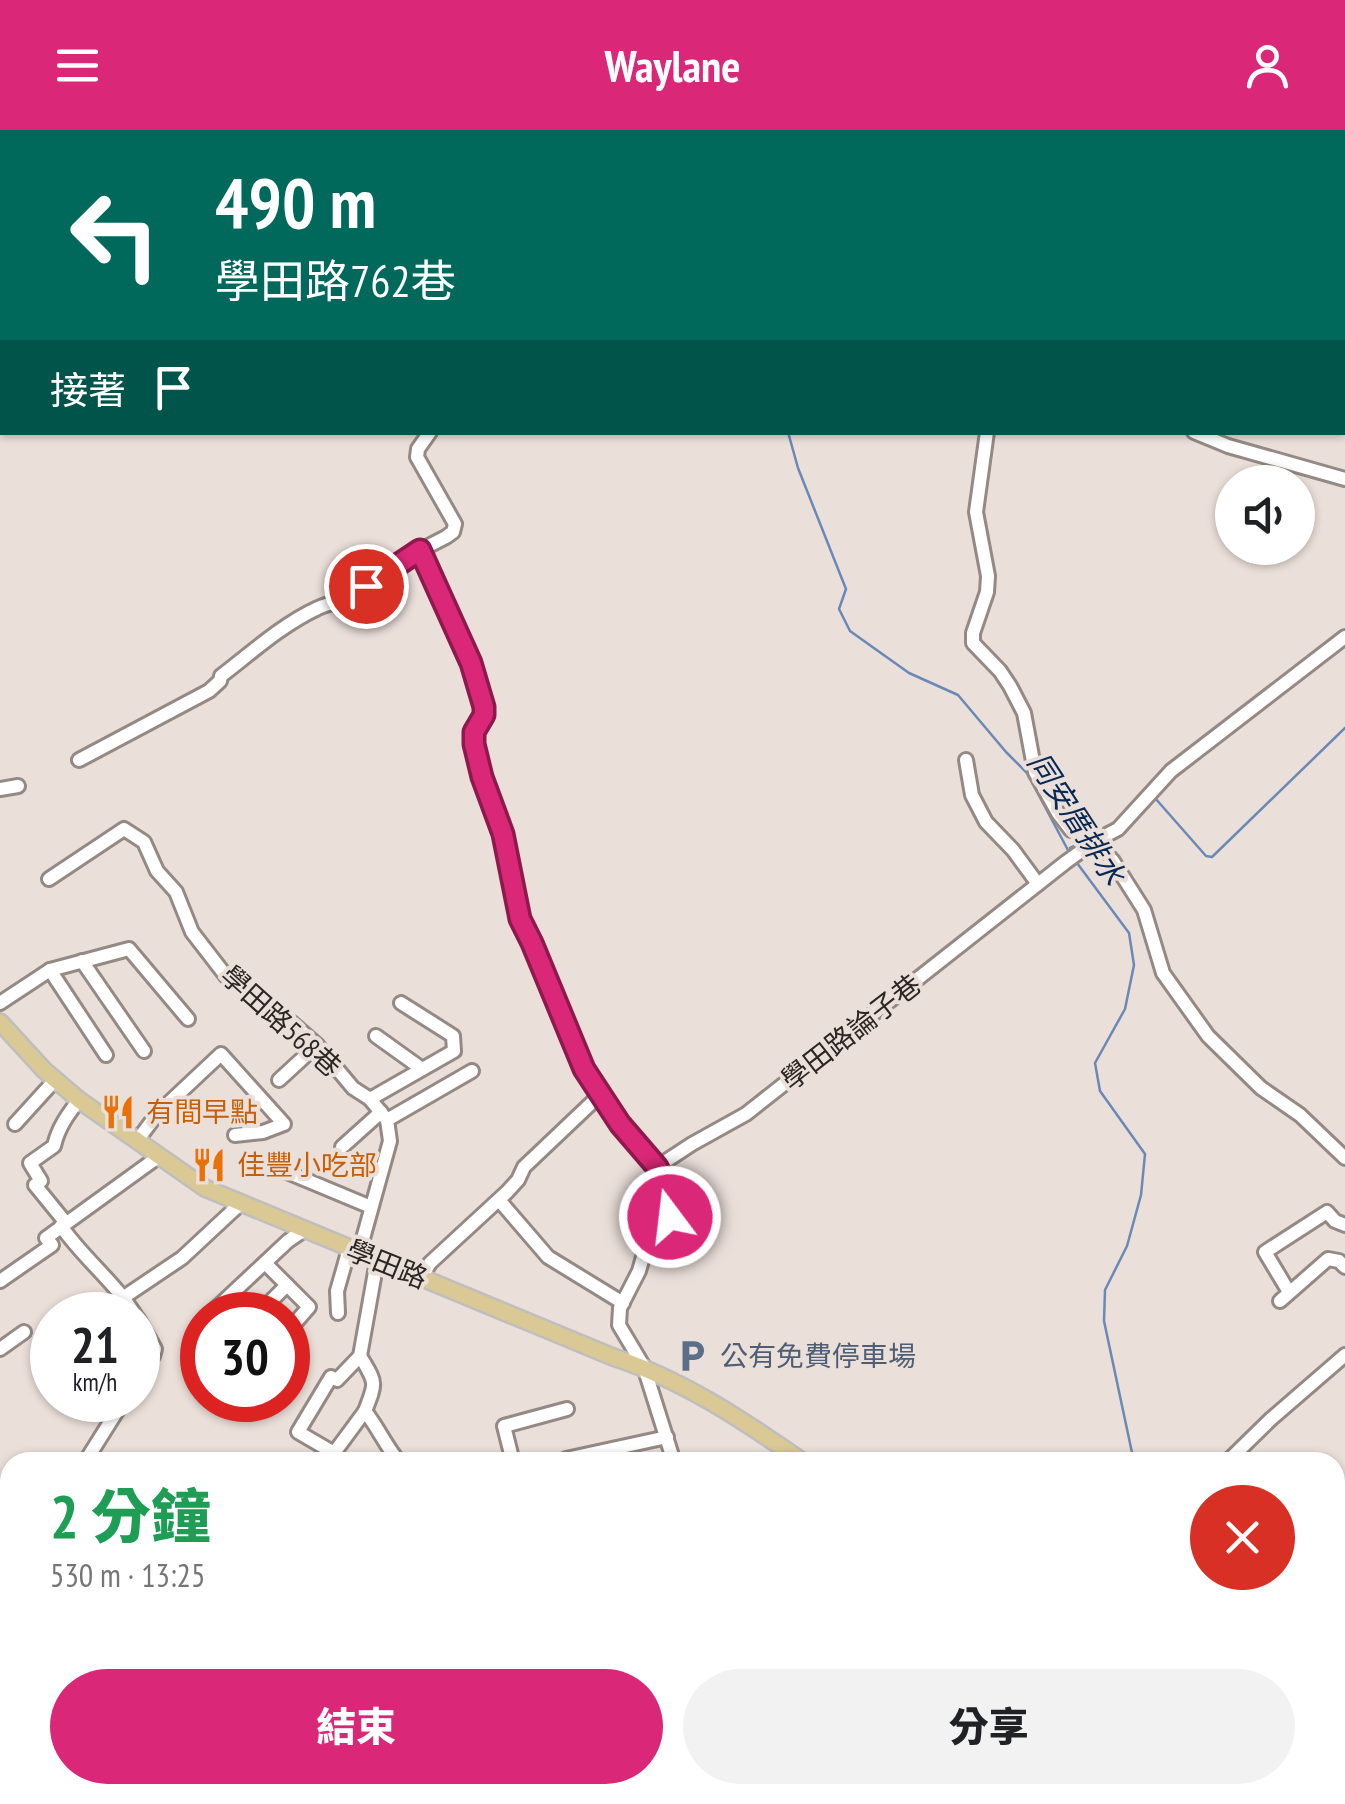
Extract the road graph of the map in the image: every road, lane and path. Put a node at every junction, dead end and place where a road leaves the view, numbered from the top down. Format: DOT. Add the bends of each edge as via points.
graph roads {
  1 [pos="428,435"];
  2 [pos="986,435"];
  3 [pos="1201,435"];
  4 [pos="1345,479"];
  5 [pos="420,550"];
  6 [pos="1345,637"];
  7 [pos="79,760"];
  8 [pos="966,760"];
  9 [pos="18,786"];
  10 [pos="0,789"];
  11 [pos="1095,841"];
  12 [pos="49,879"];
  13 [pos="1038,884"];
  14 [pos="82,961"];
  15 [pos="50,970"];
  16 [pos="0,1003"];
  17 [pos="402,1003"];
  18 [pos="188,1020"];
  19 [pos="4,1034"];
  20 [pos="376,1036"];
  21 [pos="317,1045"];
  22 [pos="144,1051"];
  23 [pos="106,1055"];
  24 [pos="422,1069"];
  25 [pos="472,1071"];
  26 [pos="55,1080"];
  27 [pos="280,1080"];
  28 [pos="601,1094"];
  29 [pos="370,1099"];
  30 [pos="79,1100"];
  31 [pos="384,1116"];
  32 [pos="15,1124"];
  33 [pos="235,1135"];
  34 [pos="137,1142"];
  35 [pos="342,1147"];
  36 [pos="158,1157"];
  37 [pos="1345,1158"];
  38 [pos="275,1167"];
  39 [pos="657,1167"];
  40 [pos="499,1200"];
  41 [pos="240,1204"];
  42 [pos="371,1207"];
  43 [pos="64,1224"];
  44 [pos="1345,1225"];
  45 [pos="304,1230"];
  46 [pos="354,1251"];
  47 [pos="377,1260"];
  48 [pos="265,1263"];
  49 [pos="1345,1267"];
  50 [pos="420,1278"];
  51 [pos="0,1281"];
  52 [pos="287,1285"];
  53 [pos="119,1292"];
  54 [pos="131,1292"];
  55 [pos="233,1292"];
  56 [pos="280,1292"];
  57 [pos="294,1292"];
  58 [pos="623,1304"];
  59 [pos="338,1313"];
  60 [pos="24,1332"];
  61 [pos="0,1349"];
  62 [pos="1345,1355"];
  63 [pos="360,1356"];
  64 [pos="644,1367"];
  65 [pos="567,1409"];
  66 [pos="365,1410"];
  67 [pos="110,1422"];
  68 [pos="667,1437"];
  69 [pos="91,1452"];
  70 [pos="332,1452"];
  71 [pos="335,1452"];
  72 [pos="391,1452"];
  73 [pos="510,1452"];
  74 [pos="604,1452"];
  75 [pos="671,1452"];
  76 [pos="789,1452"];
  77 [pos="1237,1452"];
  1 -- 5 [label="street" via="417,456 455,524 446,537"];
  2 -- 11 [label="street" via="976,512 988,576 973,643 1000,671 1024,712 1035,772 1058,813 1071,830 1092,832"];
  3 -- 4 [label="street"];
  5 -- 7 [label="street" via="347,601 296,620 209,690"];
  5 -- 28 [label="street" via="484,707 474,744 503,834 520,919"];
  6 -- 11 [label="street, 學田路論子巷" via="1170,771 1118,829"];
  8 -- 13 [label="street" via="972,795 986,822"];
  9 -- 10 [label="street"];
  11 -- 13 [label="street, 學田路論子巷"];
  11 -- 37 [label="street" via="1144,910 1163,973 1208,1036"];
  12 -- 21 [label="street, 學田路568巷" via="130,832 144,842 192,932 226,976 243,981"];
  13 -- 39 [label="street, 學田路論子巷" via="746,1114"];
  14 -- 15 [label="street"];
  14 -- 18 [label="street" via="130,949"];
  14 -- 22 [label="street"];
  15 -- 16 [label="street"];
  15 -- 23 [label="street"];
  17 -- 24 [label="street" via="453,1036 454,1050"];
  19 -- 26 [label="main road, 學田路"];
  20 -- 24 [label="street"];
  21 -- 27 [label="street"];
  21 -- 29 [label="street, 學田路568巷"];
  24 -- 29 [label="street"];
  25 -- 31 [label="street"];
  26 -- 30 [label="main road, 學田路"];
  26 -- 32 [label="street"];
  28 -- 39 [label="street"];
  28 -- 40 [label="street" via="524,1166"];
  29 -- 31 [label="street, 學田路568巷"];
  30 -- 34 [label="main road, 學田路"];
  30 -- 43 [label="street" via="54,1146 30,1163 41,1181 35,1184"];
  31 -- 35 [label="street"];
  31 -- 42 [label="street" via="390,1141"];
  33 -- 34 [label="street" via="284,1124 221,1054"];
  34 -- 36 [label="main road, 學田路"];
  36 -- 41 [label="main road, 學田路"];
  36 -- 43 [label="street"];
  38 -- 42 [label="street"];
  39 -- 58 [label="street" via="672,1196 670,1217"];
  40 -- 50 [label="street"];
  40 -- 58 [label="street" via="548,1257"];
  41 -- 45 [label="main road, 學田路"];
  41 -- 54 [label="street" via="182,1258"];
  42 -- 46 [label="street"];
  43 -- 51 [label="street" via="46,1238 52,1245"];
  43 -- 53 [label="street"];
  44 -- 49 [label="street" via="1327,1212 1264,1252 1284,1297 1328,1259"];
  45 -- 46 [label="main road, 學田路"];
  45 -- 48 [label="street"];
  46 -- 47 [label="main road, 學田路"];
  46 -- 59 [label="street" via="337,1291"];
  47 -- 50 [label="main road, 學田路"];
  47 -- 63 [label="street"];
  48 -- 52 [label="street"];
  48 -- 55 [label="street"];
  50 -- 64 [label="main road, 學田路"];
  52 -- 56 [label="street"];
  52 -- 57 [label="street"];
  58 -- 64 [label="street" via="619,1324"];
  60 -- 61 [label="street"];
  62 -- 77 [label="street"];
  63 -- 66 [label="street" via="375,1387"];
  63 -- 70 [label="street" via="338,1380 331,1377 298,1432"];
  64 -- 68 [label="street"];
  64 -- 76 [label="main road, 學田路"];
  65 -- 73 [label="street" via="504,1426"];
  66 -- 71 [label="street"];
  66 -- 72 [label="street"];
  67 -- 69 [label="street"];
  68 -- 74 [label="street"];
  68 -- 75 [label="street"];
}
